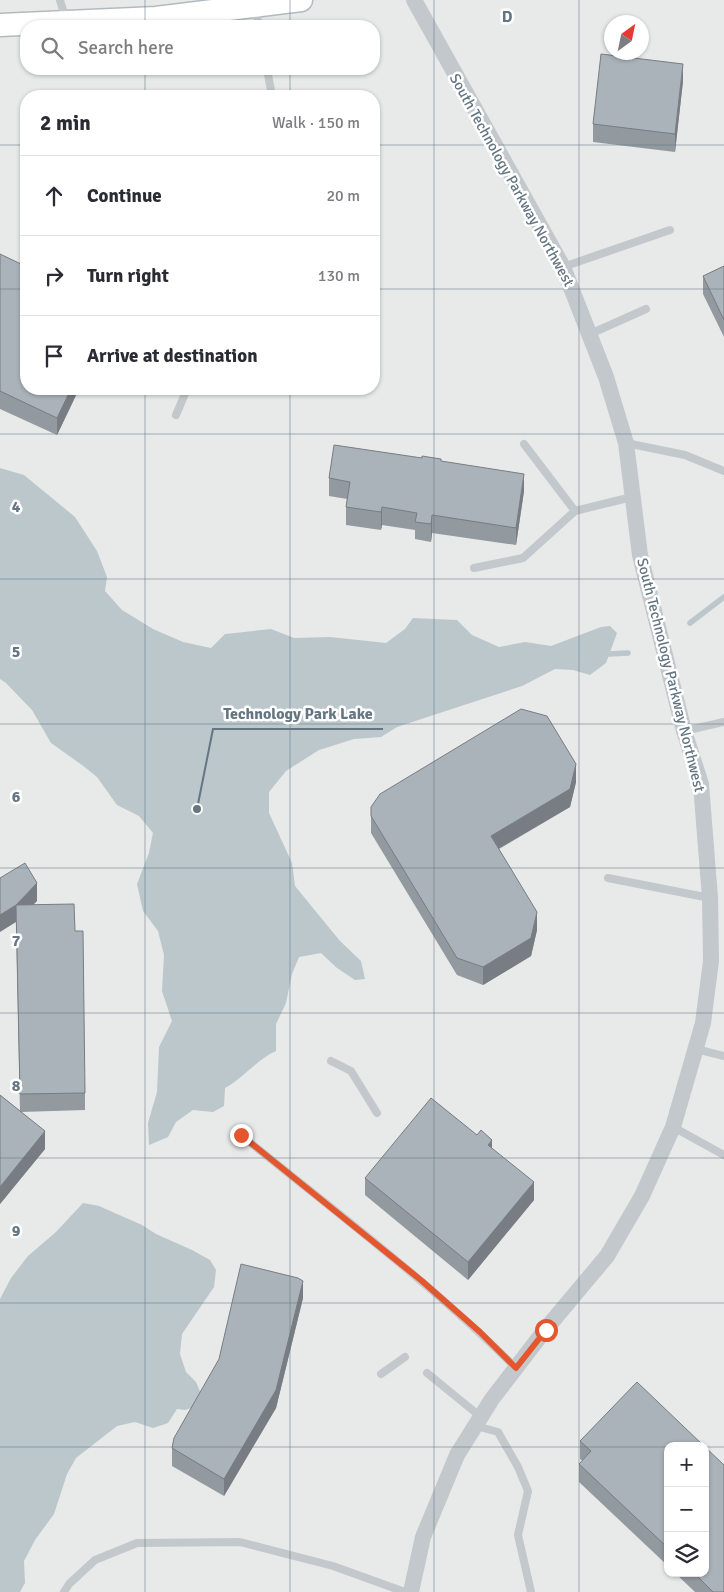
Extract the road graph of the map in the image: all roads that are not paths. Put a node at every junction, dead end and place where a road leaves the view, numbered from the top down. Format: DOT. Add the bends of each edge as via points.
graph roads {
  1 [pos="60,0"];
  2 [pos="300,0"];
  3 [pos="414,0"];
  4 [pos="253,10"];
  5 [pos="66,20"];
  6 [pos="112,20"];
  7 [pos="20,24"];
  8 [pos="0,25"];
  9 [pos="268,75"];
  10 [pos="271,90"];
  11 [pos="670,230"];
  12 [pos="563,267"];
  13 [pos="646,309"];
  14 [pos="590,334"];
  15 [pos="184,395"];
  16 [pos="176,415"];
  17 [pos="524,444"];
  18 [pos="626,444"];
  19 [pos="724,471"];
  20 [pos="632,497"];
  21 [pos="575,511"];
  22 [pos="474,568"];
  23 [pos="724,722"];
  24 [pos="684,731"];
  25 [pos="608,878"];
  26 [pos="710,898"];
  27 [pos="696,1049"];
  28 [pos="724,1056"];
  29 [pos="331,1061"];
  30 [pos="377,1113"];
  31 [pos="673,1127"];
  32 [pos="241,1135"];
  33 [pos="724,1155"];
  34 [pos="405,1357"];
  35 [pos="516,1368"];
  36 [pos="427,1373"];
  37 [pos="381,1374"];
  38 [pos="478,1421"];
  39 [pos="64,1592"];
  40 [pos="405,1592"];
  41 [pos="411,1592"];
  42 [pos="531,1592"];
  1 -- 5 [label="lane"];
  2 -- 4 [label="street"];
  3 -- 12 [label="street, South Technology Parkway Northwest"];
  4 -- 6 [label="street"];
  7 -- 8 [label="street"];
  9 -- 10 [label="lane"];
  11 -- 12 [label="lane"];
  12 -- 14 [label="street, South Technology Parkway Northwest"];
  13 -- 14 [label="lane"];
  14 -- 18 [label="street, South Technology Parkway Northwest"];
  15 -- 16 [label="lane"];
  17 -- 21 [label="lane"];
  18 -- 19 [label="lane" via="685,455"];
  18 -- 20 [label="street, South Technology Parkway Northwest"];
  20 -- 21 [label="lane"];
  20 -- 24 [label="street, South Technology Parkway Northwest" via="642,564"];
  21 -- 22 [label="lane" via="523,558"];
  23 -- 24 [label="lane"];
  24 -- 26 [label="street, South Technology Parkway Northwest" via="701,784"];
  25 -- 26 [label="lane"];
  26 -- 27 [label="street, South Technology Parkway Northwest" via="711,961 704,1023"];
  27 -- 28 [label="lane"];
  27 -- 31 [label="street, South Technology Parkway Northwest"];
  29 -- 30 [label="lane" via="351,1071"];
  31 -- 33 [label="lane"];
  31 -- 35 [label="street, South Technology Parkway Northwest" via="642,1196 607,1256"];
  32 -- 35 [label="lane" via="422,1281"];
  34 -- 37 [label="lane"];
  35 -- 38 [label="street, South Technology Parkway Northwest"];
  36 -- 38 [label="lane"];
  38 -- 41 [label="street, South Technology Parkway Northwest" via="457,1455 423,1537"];
  38 -- 42 [label="lane" via="498,1432 528,1491 518,1535"];
  39 -- 40 [label="lane" via="96,1560 138,1543 240,1542 333,1566"];
}
